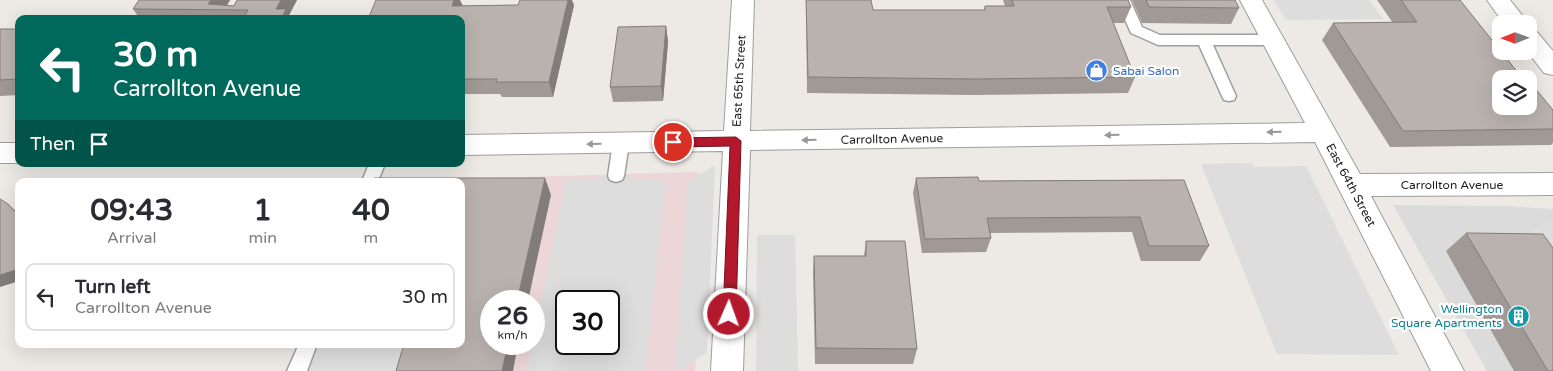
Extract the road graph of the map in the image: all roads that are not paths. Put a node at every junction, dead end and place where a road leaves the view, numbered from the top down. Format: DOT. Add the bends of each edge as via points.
graph roads {
  1 [pos="743,0"];
  2 [pos="1123,0"];
  3 [pos="1251,0"];
  4 [pos="1498,0"];
  5 [pos="1510,15"];
  6 [pos="1273,40"];
  7 [pos="1204,41"];
  8 [pos="1538,49"];
  9 [pos="1553,67"];
  10 [pos="1229,96"];
  11 [pos="1323,132"];
  12 [pos="736,141"];
  13 [pos="621,143"];
  14 [pos="465,145"];
  15 [pos="0,153"];
  16 [pos="15,153"];
  17 [pos="616,176"];
  18 [pos="1553,184"];
  19 [pos="1352,185"];
  20 [pos="306,348"];
  21 [pos="297,371"];
  22 [pos="727,371"];
  23 [pos="1448,371"];
  1 -- 12 [label="street, East 65th Street"];
  2 -- 7 [label="lane" via="1136,30 1158,40"];
  3 -- 6 [label="street, East 64th Street"];
  4 -- 5 [label="street"];
  6 -- 7 [label="lane"];
  6 -- 11 [label="street, East 64th Street"];
  7 -- 10 [label="lane"];
  8 -- 9 [label="street"];
  11 -- 12 [label="street, Carrollton Avenue, one-way"];
  11 -- 19 [label="street, East 64th Street"];
  12 -- 13 [label="street, Carrollton Avenue"];
  12 -- 22 [label="street, East 65th Street"];
  13 -- 14 [label="street, Carrollton Avenue, one-way"];
  13 -- 17 [label="lane"];
  15 -- 16 [label="street"];
  18 -- 19 [label="street, Carrollton Avenue"];
  19 -- 23 [label="street, East 64th Street"];
  20 -- 21 [label="lane"];
}
